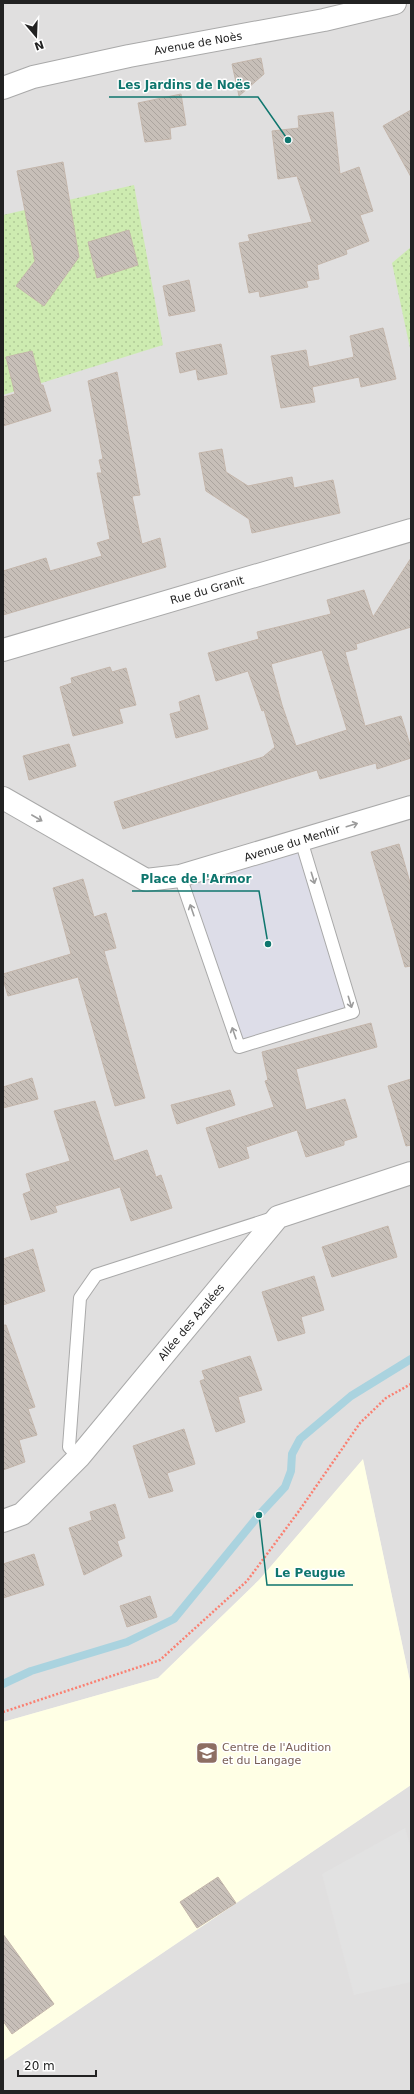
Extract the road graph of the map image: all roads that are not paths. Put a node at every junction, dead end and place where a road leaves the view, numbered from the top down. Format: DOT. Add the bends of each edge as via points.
graph roads {
  1 [pos="394,3"];
  2 [pos="3,88"];
  3 [pos="411,530"];
  4 [pos="3,650"];
  5 [pos="3,798"];
  6 [pos="411,807"];
  7 [pos="301,840"];
  8 [pos="180,876"];
  9 [pos="411,1173"];
  10 [pos="278,1217"];
  11 [pos="78,1457"];
  12 [pos="3,1521"];
  1 -- 2 [label="street, Avenue de Noès" via="324,20 122,57 32,77"];
  3 -- 4 [label="street, Rue du Granit"];
  5 -- 8 [label="street, Avenue du Menhir, one-way" via="146,880"];
  7 -- 6 [label="street, Avenue du Menhir, one-way"];
  7 -- 8 [label="street, Avenue du Menhir"];
  7 -- 8 [label="lane, one-way" via="353,1012 239,1047"];
  9 -- 10 [label="street"];
  10 -- 11 [label="street, Allée des Azalées"];
  10 -- 11 [label="lane" via="96,1275 80,1298 69,1447"];
  11 -- 12 [label="street, Allée des Azalées" via="22,1514"];
}
